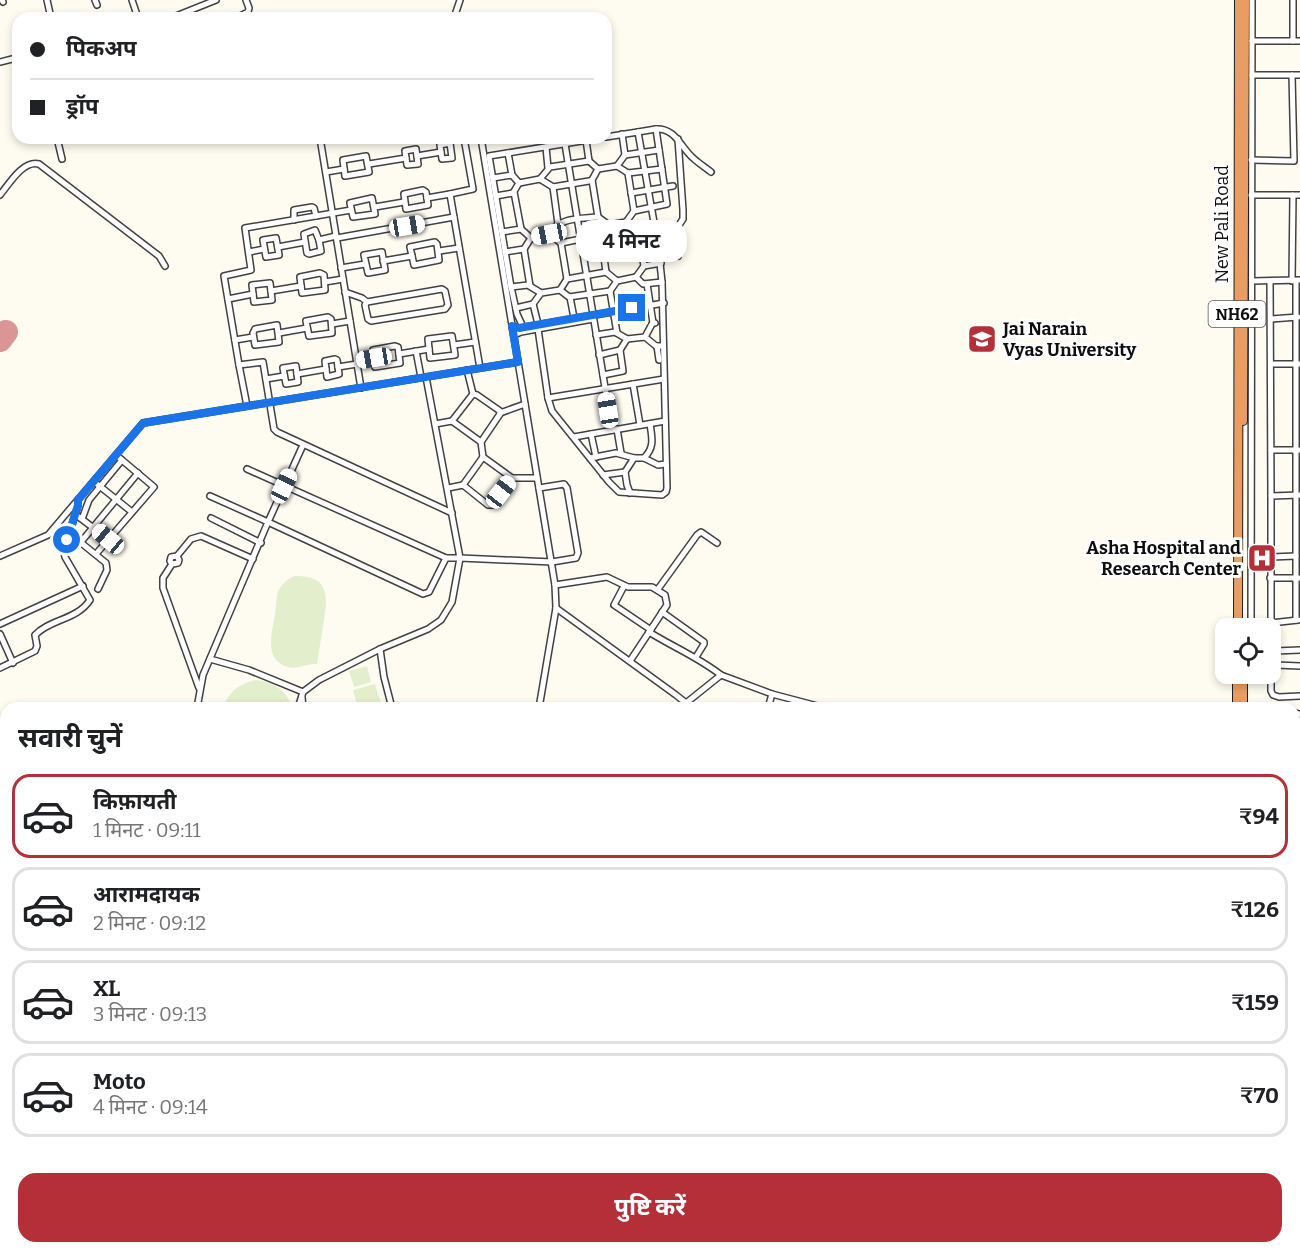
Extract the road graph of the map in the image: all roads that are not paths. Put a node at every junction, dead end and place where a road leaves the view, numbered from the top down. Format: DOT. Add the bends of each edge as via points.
graph roads {
  1 [pos="215,0"];
  2 [pos="1239,0"];
  3 [pos="1245,0"];
  4 [pos="1252,0"];
  5 [pos="1293,0"];
  6 [pos="186,12"];
  7 [pos="1293,16"];
  8 [pos="1300,16"];
  9 [pos="1252,41"];
  10 [pos="1293,41"];
  11 [pos="1300,41"];
  12 [pos="1252,75"];
  13 [pos="1292,75"];
  14 [pos="1300,75"];
  15 [pos="1292,99"];
  16 [pos="1300,99"];
  17 [pos="656,129"];
  18 [pos="638,132"];
  19 [pos="622,134"];
  20 [pos="612,136"];
  21 [pos="678,139"];
  22 [pos="58,144"];
  23 [pos="321,144"];
  24 [pos="465,144"];
  25 [pos="482,144"];
  26 [pos="565,144"];
  27 [pos="587,144"];
  28 [pos="466,147"];
  29 [pos="546,147"];
  30 [pos="659,150"];
  31 [pos="508,153"];
  32 [pos="642,153"];
  33 [pos="625,155"];
  34 [pos="62,159"];
  35 [pos="1251,160"];
  36 [pos="589,161"];
  37 [pos="1297,161"];
  38 [pos="369,164"];
  39 [pos="568,164"];
  40 [pos="617,166"];
  41 [pos="548,168"];
  42 [pos="344,169"];
  43 [pos="598,169"];
  44 [pos="662,169"];
  45 [pos="645,171"];
  46 [pos="326,172"];
  47 [pos="711,172"];
  48 [pos="628,173"];
  49 [pos="512,175"];
  50 [pos="492,178"];
  51 [pos="540,179"];
  52 [pos="591,180"];
  53 [pos="519,183"];
  54 [pos="571,183"];
  55 [pos="673,186"];
  56 [pos="489,187"];
  57 [pos="553,187"];
  58 [pos="665,188"];
  59 [pos="473,189"];
  60 [pos="648,190"];
  61 [pos="514,192"];
  62 [pos="631,193"];
  63 [pos="450,194"];
  64 [pos="0,195"];
  65 [pos="1251,195"];
  66 [pos="1293,195"];
  67 [pos="1300,195"];
  68 [pos="496,196"];
  69 [pos="427,198"];
  70 [pos="404,202"];
  71 [pos="375,207"];
  72 [pos="651,208"];
  73 [pos="351,210"];
  74 [pos="634,211"];
  75 [pos="332,213"];
  76 [pos="316,216"];
  77 [pos="454,217"];
  78 [pos="598,217"];
  79 [pos="294,220"];
  80 [pos="577,220"];
  81 [pos="1292,220"];
  82 [pos="1300,220"];
  83 [pos="626,222"];
  84 [pos="558,224"];
  85 [pos="609,225"];
  86 [pos="655,228"];
  87 [pos="521,229"];
  88 [pos="638,230"];
  89 [pos="502,232"];
  90 [pos="549,234"];
  91 [pos="601,236"];
  92 [pos="336,237"];
  93 [pos="531,238"];
  94 [pos="580,239"];
  95 [pos="319,240"];
  96 [pos="305,242"];
  97 [pos="673,242"];
  98 [pos="561,243"];
  99 [pos="658,245"];
  100 [pos="278,247"];
  101 [pos="459,248"];
  102 [pos="264,249"];
  103 [pos="524,249"];
  104 [pos="439,251"];
  105 [pos="249,252"];
  106 [pos="505,252"];
  107 [pos="412,256"];
  108 [pos="678,256"];
  109 [pos="1292,257"];
  110 [pos="1300,257"];
  111 [pos="383,261"];
  112 [pos="661,263"];
  113 [pos="365,264"];
  114 [pos="165,266"];
  115 [pos="644,266"];
  116 [pos="341,268"];
  117 [pos="606,272"];
  118 [pos="586,275"];
  119 [pos="636,277"];
  120 [pos="343,279"];
  121 [pos="567,279"];
  122 [pos="617,281"];
  123 [pos="1252,281"];
  124 [pos="1270,281"];
  125 [pos="1296,281"];
  126 [pos="325,282"];
  127 [pos="662,282"];
  128 [pos="647,284"];
  129 [pos="301,286"];
  130 [pos="530,286"];
  131 [pos="511,287"];
  132 [pos="560,290"];
  133 [pos="271,291"];
  134 [pos="610,291"];
  135 [pos="345,292"];
  136 [pos="541,293"];
  137 [pos="253,294"];
  138 [pos="589,294"];
  139 [pos="570,297"];
  140 [pos="228,299"];
  141 [pos="367,302"];
  142 [pos="664,303"];
  143 [pos="533,304"];
  144 [pos="650,305"];
  145 [pos="516,308"];
  146 [pos="614,312"];
  147 [pos="593,317"];
  148 [pos="1298,317"];
  149 [pos="574,318"];
  150 [pos="1271,319"];
  151 [pos="350,321"];
  152 [pos="663,322"];
  153 [pos="653,323"];
  154 [pos="332,324"];
  155 [pos="512,326"];
  156 [pos="523,327"];
  157 [pos="538,327"];
  158 [pos="307,328"];
  159 [pos="279,333"];
  160 [pos="617,333"];
  161 [pos="514,335"];
  162 [pos="596,335"];
  163 [pos="253,337"];
  164 [pos="645,337"];
  165 [pos="627,339"];
  166 [pos="235,340"];
  167 [pos="475,342"];
  168 [pos="1298,344"];
  169 [pos="454,345"];
  170 [pos="660,346"];
  171 [pos="429,349"];
  172 [pos="620,350"];
  173 [pos="416,351"];
  174 [pos="399,354"];
  175 [pos="599,355"];
  176 [pos="374,358"];
  177 [pos="659,360"];
  178 [pos="357,362"];
  179 [pos="518,362"];
  180 [pos="239,364"];
  181 [pos="1271,364"];
  182 [pos="1298,364"];
  183 [pos="480,368"];
  184 [pos="467,370"];
  185 [pos="297,374"];
  186 [pos="603,375"];
  187 [pos="284,376"];
  188 [pos="424,377"];
  189 [pos="266,379"];
  190 [pos="664,379"];
  191 [pos="633,384"];
  192 [pos="361,387"];
  193 [pos="605,389"];
  194 [pos="473,394"];
  195 [pos="548,398"];
  196 [pos="271,402"];
  197 [pos="525,404"];
  198 [pos="247,406"];
  199 [pos="1298,408"];
  200 [pos="500,413"];
  201 [pos="452,421"];
  202 [pos="665,421"];
  203 [pos="435,424"];
  204 [pos="650,424"];
  205 [pos="640,425"];
  206 [pos="1298,429"];
  207 [pos="614,430"];
  208 [pos="591,434"];
  209 [pos="574,437"];
  210 [pos="481,442"];
  211 [pos="303,446"];
  212 [pos="1271,450"];
  213 [pos="1298,450"];
  214 [pos="621,453"];
  215 [pos="116,455"];
  216 [pos="483,457"];
  217 [pos="593,458"];
  218 [pos="634,458"];
  219 [pos="644,458"];
  220 [pos="122,460"];
  221 [pos="666,464"];
  222 [pos="247,469"];
  223 [pos="625,472"];
  224 [pos="138,473"];
  225 [pos="603,475"];
  226 [pos="512,478"];
  227 [pos="537,478"];
  228 [pos="94,481"];
  229 [pos="100,486"];
  230 [pos="284,486"];
  231 [pos="463,486"];
  232 [pos="448,488"];
  233 [pos="539,488"];
  234 [pos="630,493"];
  235 [pos="1298,495"];
  236 [pos="210,496"];
  237 [pos="1271,496"];
  238 [pos="116,499"];
  239 [pos="78,500"];
  240 [pos="132,512"];
  241 [pos="452,513"];
  242 [pos="75,514"];
  243 [pos="211,518"];
  244 [pos="82,519"];
  245 [pos="268,522"];
  246 [pos="93,527"];
  247 [pos="69,533"];
  248 [pos="1298,537"];
  249 [pos="108,539"];
  250 [pos="81,542"];
  251 [pos="261,543"];
  252 [pos="717,543"];
  253 [pos="96,554"];
  254 [pos="0,556"];
  255 [pos="1296,556"];
  256 [pos="1271,557"];
  257 [pos="446,558"];
  258 [pos="460,558"];
  259 [pos="254,560"];
  260 [pos="552,562"];
  261 [pos="1270,578"];
  262 [pos="1298,578"];
  263 [pos="555,585"];
  264 [pos="83,586"];
  265 [pos="624,586"];
  266 [pos="98,589"];
  267 [pos="658,589"];
  268 [pos="556,608"];
  269 [pos="662,612"];
  270 [pos="1238,618"];
  271 [pos="1243,618"];
  272 [pos="1251,618"];
  273 [pos="1271,618"];
  274 [pos="1298,620"];
  275 [pos="1281,622"];
  276 [pos="0,624"];
  277 [pos="650,631"];
  278 [pos="0,634"];
  279 [pos="380,649"];
  280 [pos="1300,650"];
  281 [pos="1281,652"];
  282 [pos="696,657"];
  283 [pos="210,659"];
  284 [pos="630,661"];
  285 [pos="13,663"];
  286 [pos="1281,665"];
  287 [pos="1300,666"];
  288 [pos="0,668"];
  289 [pos="721,675"];
  290 [pos="1238,684"];
  291 [pos="1243,684"];
  292 [pos="1271,684"];
  293 [pos="200,690"];
  294 [pos="303,694"];
  295 [pos="772,694"];
  296 [pos="1300,696"];
  297 [pos="198,702"];
  298 [pos="300,702"];
  299 [pos="303,702"];
  300 [pos="390,702"];
  301 [pos="540,702"];
  302 [pos="682,702"];
  303 [pos="690,702"];
  304 [pos="770,702"];
  305 [pos="802,702"];
  306 [pos="1237,702"];
  307 [pos="1243,702"];
  1 -- 6 [label="street"];
  2 -- 270 [label="highway, New Pali Road / NH62"];
  3 -- 271 [label="highway, New Pali Road / NH62"];
  4 -- 9 [label="street"];
  5 -- 7 [label="street"];
  7 -- 8 [label="street"];
  7 -- 10 [label="street"];
  9 -- 10 [label="street"];
  9 -- 12 [label="street"];
  10 -- 11 [label="street"];
  12 -- 13 [label="street"];
  12 -- 35 [label="street"];
  13 -- 14 [label="street"];
  13 -- 15 [label="street"];
  15 -- 16 [label="street"];
  15 -- 37 [label="street"];
  17 -- 18 [label="street"];
  17 -- 21 [label="street" via="666,129"];
  17 -- 30 [label="street"];
  18 -- 19 [label="street"];
  18 -- 32 [label="street"];
  19 -- 20 [label="street"];
  19 -- 33 [label="street"];
  21 -- 47 [label="street"];
  21 -- 108 [label="street" via="683,210"];
  22 -- 34 [label="street"];
  23 -- 46 [label="street"];
  24 -- 28 [label="street"];
  25 -- 56 [label="street"];
  26 -- 29 [label="street"];
  26 -- 39 [label="street"];
  27 -- 36 [label="street"];
  28 -- 38 [label="street" via="451,150 452,158 442,159 441,152 417,156 416,149 405,151 406,158"];
  28 -- 59 [label="street"];
  29 -- 31 [label="street"];
  29 -- 41 [label="street"];
  30 -- 32 [label="street"];
  30 -- 44 [label="street"];
  31 -- 49 [label="street"];
  31 -- 50 [label="street" via="489,156"];
  32 -- 33 [label="street"];
  32 -- 45 [label="street"];
  33 -- 40 [label="street"];
  35 -- 37 [label="street"];
  35 -- 65 [label="street"];
  36 -- 39 [label="street"];
  36 -- 43 [label="street"];
  38 -- 42 [label="street" via="367,174 347,177"];
  38 -- 42 [label="street" via="366,156 345,159"];
  39 -- 41 [label="street"];
  39 -- 54 [label="street"];
  40 -- 43 [label="street"];
  40 -- 48 [label="street"];
  41 -- 51 [label="street"];
  42 -- 46 [label="street"];
  43 -- 52 [label="street"];
  44 -- 45 [label="street"];
  44 -- 58 [label="street"];
  45 -- 48 [label="street"];
  45 -- 60 [label="street"];
  46 -- 75 [label="street"];
  48 -- 62 [label="street"];
  49 -- 50 [label="street"];
  49 -- 53 [label="street"];
  50 -- 68 [label="street"];
  51 -- 53 [label="street"];
  51 -- 57 [label="street"];
  52 -- 54 [label="street"];
  52 -- 78 [label="street"];
  53 -- 61 [label="street"];
  54 -- 57 [label="street"];
  54 -- 80 [label="street"];
  55 -- 58 [label="street"];
  56 -- 59 [label="street"];
  56 -- 155 [label="street"];
  57 -- 84 [label="street"];
  58 -- 60 [label="street"];
  58 -- 72 [label="street" via="667,204"];
  59 -- 63 [label="street"];
  60 -- 62 [label="street"];
  60 -- 72 [label="street"];
  61 -- 68 [label="street"];
  61 -- 87 [label="street"];
  62 -- 74 [label="street"];
  63 -- 69 [label="street"];
  63 -- 77 [label="street"];
  64 -- 114 [label="street" via="27,165 39,164 159,256"];
  65 -- 66 [label="street"];
  65 -- 123 [label="street"];
  66 -- 67 [label="street"];
  66 -- 81 [label="street"];
  68 -- 89 [label="street"];
  69 -- 70 [label="street" via="426,206 408,209"];
  69 -- 70 [label="street" via="423,190 405,193"];
  70 -- 71 [label="street"];
  71 -- 73 [label="street" via="374,215 355,218"];
  71 -- 73 [label="street" via="372,198 352,202"];
  72 -- 74 [label="street"];
  72 -- 86 [label="street"];
  73 -- 75 [label="street"];
  74 -- 83 [label="street"];
  75 -- 76 [label="street"];
  75 -- 92 [label="street"];
  76 -- 79 [label="street"];
  76 -- 79 [label="street" via="312,207 294,210"];
  77 -- 92 [label="street"];
  77 -- 101 [label="street"];
  78 -- 80 [label="street"];
  78 -- 85 [label="street"];
  79 -- 105 [label="street" via="244,228"];
  80 -- 84 [label="street"];
  80 -- 94 [label="street"];
  81 -- 82 [label="street"];
  81 -- 109 [label="street"];
  83 -- 85 [label="street"];
  83 -- 88 [label="street"];
  84 -- 90 [label="street"];
  85 -- 91 [label="street"];
  86 -- 88 [label="street"];
  86 -- 99 [label="street"];
  87 -- 89 [label="street"];
  87 -- 93 [label="street"];
  88 -- 115 [label="street"];
  89 -- 106 [label="street"];
  90 -- 93 [label="street"];
  90 -- 98 [label="street"];
  91 -- 94 [label="street"];
  91 -- 117 [label="street"];
  92 -- 95 [label="street"];
  92 -- 116 [label="street"];
  93 -- 103 [label="street"];
  94 -- 98 [label="street"];
  94 -- 118 [label="street"];
  95 -- 96 [label="street" via="315,231 305,233"];
  95 -- 96 [label="street" via="321,251 311,254 307,253"];
  96 -- 100 [label="street"];
  97 -- 99 [label="street"];
  98 -- 121 [label="street"];
  99 -- 112 [label="street"];
  100 -- 102 [label="street" via="279,255 266,257"];
  100 -- 102 [label="street" via="276,238 263,240"];
  101 -- 104 [label="street"];
  101 -- 167 [label="street"];
  102 -- 105 [label="street"];
  103 -- 106 [label="street"];
  103 -- 130 [label="street"];
  104 -- 107 [label="street" via="439,260 416,265"];
  104 -- 107 [label="street" via="435,242 412,246"];
  105 -- 140 [label="street" via="251,270 224,276"];
  106 -- 131 [label="street"];
  107 -- 111 [label="street"];
  109 -- 110 [label="street"];
  109 -- 125 [label="street"];
  111 -- 113 [label="street" via="380,252 364,255"];
  111 -- 113 [label="street" via="384,271 368,273"];
  112 -- 115 [label="street"];
  112 -- 127 [label="street"];
  113 -- 116 [label="street"];
  115 -- 119 [label="street"];
  116 -- 120 [label="street"];
  117 -- 118 [label="street"];
  117 -- 122 [label="street"];
  118 -- 121 [label="street"];
  118 -- 138 [label="street"];
  119 -- 122 [label="street"];
  119 -- 128 [label="street"];
  120 -- 126 [label="street"];
  120 -- 135 [label="street"];
  121 -- 132 [label="street"];
  122 -- 134 [label="street"];
  123 -- 124 [label="street"];
  123 -- 272 [label="street"];
  124 -- 125 [label="street"];
  124 -- 150 [label="street"];
  125 -- 148 [label="street"];
  126 -- 129 [label="street" via="323,291 303,294"];
  126 -- 129 [label="street" via="323,274 303,276"];
  127 -- 128 [label="street"];
  127 -- 142 [label="street"];
  128 -- 144 [label="street"];
  129 -- 133 [label="street"];
  130 -- 131 [label="street"];
  130 -- 136 [label="street"];
  131 -- 145 [label="street"];
  132 -- 136 [label="street"];
  132 -- 139 [label="street"];
  133 -- 137 [label="street" via="272,300 254,302"];
  133 -- 137 [label="street" via="270,282 252,285"];
  134 -- 138 [label="street"];
  134 -- 146 [label="street"];
  135 -- 141 [label="street"];
  135 -- 151 [label="street"];
  136 -- 143 [label="street"];
  137 -- 140 [label="street"];
  138 -- 139 [label="street"];
  138 -- 147 [label="street"];
  139 -- 149 [label="street"];
  140 -- 166 [label="street"];
  141 -- 141 [label="street" via="442,289 447,305 445,309 371,321"];
  142 -- 144 [label="street"];
  142 -- 152 [label="street"];
  143 -- 145 [label="street"];
  143 -- 157 [label="street"];
  144 -- 146 [label="street"];
  144 -- 153 [label="street"];
  145 -- 156 [label="street"];
  146 -- 147 [label="street"];
  146 -- 160 [label="street"];
  147 -- 149 [label="street"];
  147 -- 157 [label="street"];
  147 -- 162 [label="street"];
  148 -- 150 [label="street"];
  148 -- 168 [label="street"];
  149 -- 157 [label="street"];
  150 -- 181 [label="street"];
  151 -- 154 [label="street"];
  151 -- 178 [label="street"];
  152 -- 153 [label="street"];
  152 -- 170 [label="street"];
  153 -- 164 [label="street"];
  154 -- 158 [label="street" via="328,317 308,320"];
  154 -- 158 [label="street" via="331,334 311,337"];
  155 -- 156 [label="street"];
  155 -- 161 [label="street"];
  156 -- 157 [label="street"];
  157 -- 161 [label="street"];
  157 -- 195 [label="street"];
  158 -- 159 [label="street"];
  159 -- 163 [label="street" via="274,325 256,328"];
  159 -- 163 [label="street" via="280,341 276,344 256,346"];
  160 -- 162 [label="street"];
  160 -- 165 [label="street"];
  161 -- 179 [label="street"];
  162 -- 175 [label="street"];
  163 -- 166 [label="street"];
  164 -- 165 [label="street"];
  164 -- 170 [label="street"];
  165 -- 172 [label="street"];
  166 -- 180 [label="street"];
  167 -- 169 [label="street"];
  167 -- 183 [label="street"];
  168 -- 182 [label="street"];
  169 -- 171 [label="street" via="454,356 431,358"];
  169 -- 171 [label="street" via="452,336 430,338"];
  170 -- 177 [label="street"];
  170 -- 190 [label="street"];
  171 -- 173 [label="street"];
  172 -- 175 [label="street"];
  172 -- 186 [label="street" via="623,371"];
  173 -- 174 [label="street"];
  173 -- 188 [label="street"];
  174 -- 176 [label="street" via="395,346 374,350"];
  174 -- 176 [label="street" via="399,365 377,368"];
  175 -- 186 [label="street"];
  176 -- 178 [label="street"];
  178 -- 185 [label="street" via="338,367 335,359 325,362 326,369"];
  178 -- 192 [label="street"];
  179 -- 183 [label="street"];
  179 -- 197 [label="street"];
  180 -- 189 [label="street" via="263,362"];
  180 -- 198 [label="street"];
  181 -- 182 [label="street"];
  181 -- 212 [label="street"];
  182 -- 199 [label="street"];
  183 -- 184 [label="street"];
  184 -- 188 [label="street"];
  184 -- 194 [label="street"];
  185 -- 187 [label="street" via="298,382 286,384"];
  185 -- 187 [label="street" via="296,366 283,368"];
  186 -- 193 [label="street"];
  187 -- 189 [label="street"];
  188 -- 192 [label="street"];
  188 -- 203 [label="street"];
  189 -- 196 [label="street"];
  190 -- 191 [label="street"];
  190 -- 202 [label="street"];
  191 -- 193 [label="street"];
  191 -- 205 [label="street"];
  192 -- 196 [label="street"];
  193 -- 195 [label="street"];
  193 -- 207 [label="street"];
  194 -- 200 [label="street"];
  194 -- 201 [label="street"];
  195 -- 209 [label="street" via="552,411"];
  196 -- 198 [label="street"];
  196 -- 211 [label="street" via="275,431"];
  197 -- 200 [label="street"];
  197 -- 227 [label="street"];
  198 -- 215 [label="street" via="143,423"];
  199 -- 206 [label="street"];
  200 -- 210 [label="street"];
  201 -- 203 [label="street"];
  201 -- 210 [label="street"];
  202 -- 204 [label="street"];
  202 -- 221 [label="street"];
  203 -- 232 [label="street"];
  204 -- 205 [label="street"];
  204 -- 219 [label="street" via="653,445"];
  205 -- 207 [label="street"];
  206 -- 213 [label="street"];
  207 -- 208 [label="street"];
  207 -- 214 [label="street"];
  208 -- 209 [label="street"];
  208 -- 217 [label="street"];
  209 -- 217 [label="street"];
  210 -- 216 [label="street"];
  211 -- 230 [label="street"];
  211 -- 241 [label="street"];
  212 -- 213 [label="street"];
  212 -- 237 [label="street"];
  213 -- 235 [label="street"];
  214 -- 217 [label="street"];
  214 -- 218 [label="street"];
  215 -- 220 [label="street"];
  215 -- 228 [label="street"];
  216 -- 226 [label="street"];
  216 -- 231 [label="street"];
  217 -- 225 [label="street"];
  218 -- 219 [label="street"];
  218 -- 223 [label="street"];
  219 -- 221 [label="street"];
  220 -- 224 [label="street"];
  220 -- 229 [label="street"];
  221 -- 234 [label="street" via="666,492 657,496"];
  222 -- 230 [label="street"];
  223 -- 225 [label="street"];
  223 -- 234 [label="street"];
  224 -- 238 [label="street"];
  224 -- 240 [label="street" via="154,487"];
  225 -- 234 [label="street" via="619,492"];
  226 -- 227 [label="street"];
  226 -- 231 [label="street" via="492,505"];
  227 -- 233 [label="street"];
  228 -- 229 [label="street"];
  228 -- 239 [label="street"];
  229 -- 238 [label="street"];
  229 -- 244 [label="street"];
  230 -- 245 [label="street"];
  230 -- 257 [label="street"];
  231 -- 232 [label="street"];
  232 -- 241 [label="street"];
  233 -- 260 [label="street"];
  233 -- 260 [label="street" via="564,484 575,528 576,558"];
  235 -- 237 [label="street"];
  235 -- 248 [label="street"];
  236 -- 245 [label="street"];
  237 -- 256 [label="street"];
  238 -- 240 [label="street"];
  238 -- 246 [label="street"];
  239 -- 242 [label="street"];
  239 -- 254 [label="street" via="48,535"];
  240 -- 249 [label="street"];
  241 -- 258 [label="street"];
  242 -- 244 [label="street"];
  242 -- 247 [label="street"];
  243 -- 251 [label="street"];
  244 -- 246 [label="street"];
  245 -- 251 [label="street"];
  245 -- 257 [label="street" via="423,594 429,592"];
  246 -- 249 [label="street"];
  246 -- 250 [label="street"];
  247 -- 250 [label="street"];
  247 -- 264 [label="street" via="65,557"];
  248 -- 255 [label="street"];
  249 -- 253 [label="street"];
  250 -- 253 [label="street"];
  251 -- 259 [label="street"];
  252 -- 267 [label="street" via="701,532 697,535"];
  253 -- 266 [label="street" via="107,566"];
  255 -- 256 [label="street"];
  255 -- 262 [label="street"];
  256 -- 261 [label="street"];
  257 -- 258 [label="street"];
  258 -- 260 [label="street"];
  258 -- 279 [label="street" via="452,602 441,620"];
  259 -- 283 [label="street"];
  259 -- 293 [label="street" via="201,536 190,539 177,556 171,557 163,588"];
  260 -- 263 [label="street"];
  261 -- 262 [label="street"];
  261 -- 273 [label="street"];
  262 -- 274 [label="street"];
  263 -- 265 [label="street" via="607,577"];
  263 -- 268 [label="street"];
  264 -- 276 [label="street"];
  264 -- 285 [label="street" via="88,604 72,616 39,630 35,651"];
  265 -- 267 [label="street"];
  265 -- 277 [label="street" via="614,605"];
  267 -- 269 [label="street" via="667,598"];
  268 -- 284 [label="street"];
  268 -- 301 [label="street"];
  269 -- 277 [label="street"];
  269 -- 282 [label="street" via="704,642"];
  274 -- 275 [label="street"];
  277 -- 282 [label="street"];
  277 -- 284 [label="street"];
  278 -- 285 [label="street"];
  279 -- 294 [label="street" via="319,680"];
  279 -- 300 [label="street"];
  280 -- 281 [label="street"];
  282 -- 289 [label="street"];
  283 -- 293 [label="street"];
  283 -- 294 [label="street" via="249,670"];
  284 -- 302 [label="street"];
  285 -- 288 [label="street"];
  286 -- 287 [label="street"];
  289 -- 295 [label="street"];
  289 -- 303 [label="street"];
  290 -- 306 [label="highway"];
  291 -- 307 [label="highway"];
  292 -- 296 [label="street" via="1273,695"];
  293 -- 297 [label="street"];
  294 -- 298 [label="street"];
  294 -- 299 [label="street"];
  295 -- 304 [label="street"];
  295 -- 305 [label="street"];
}
